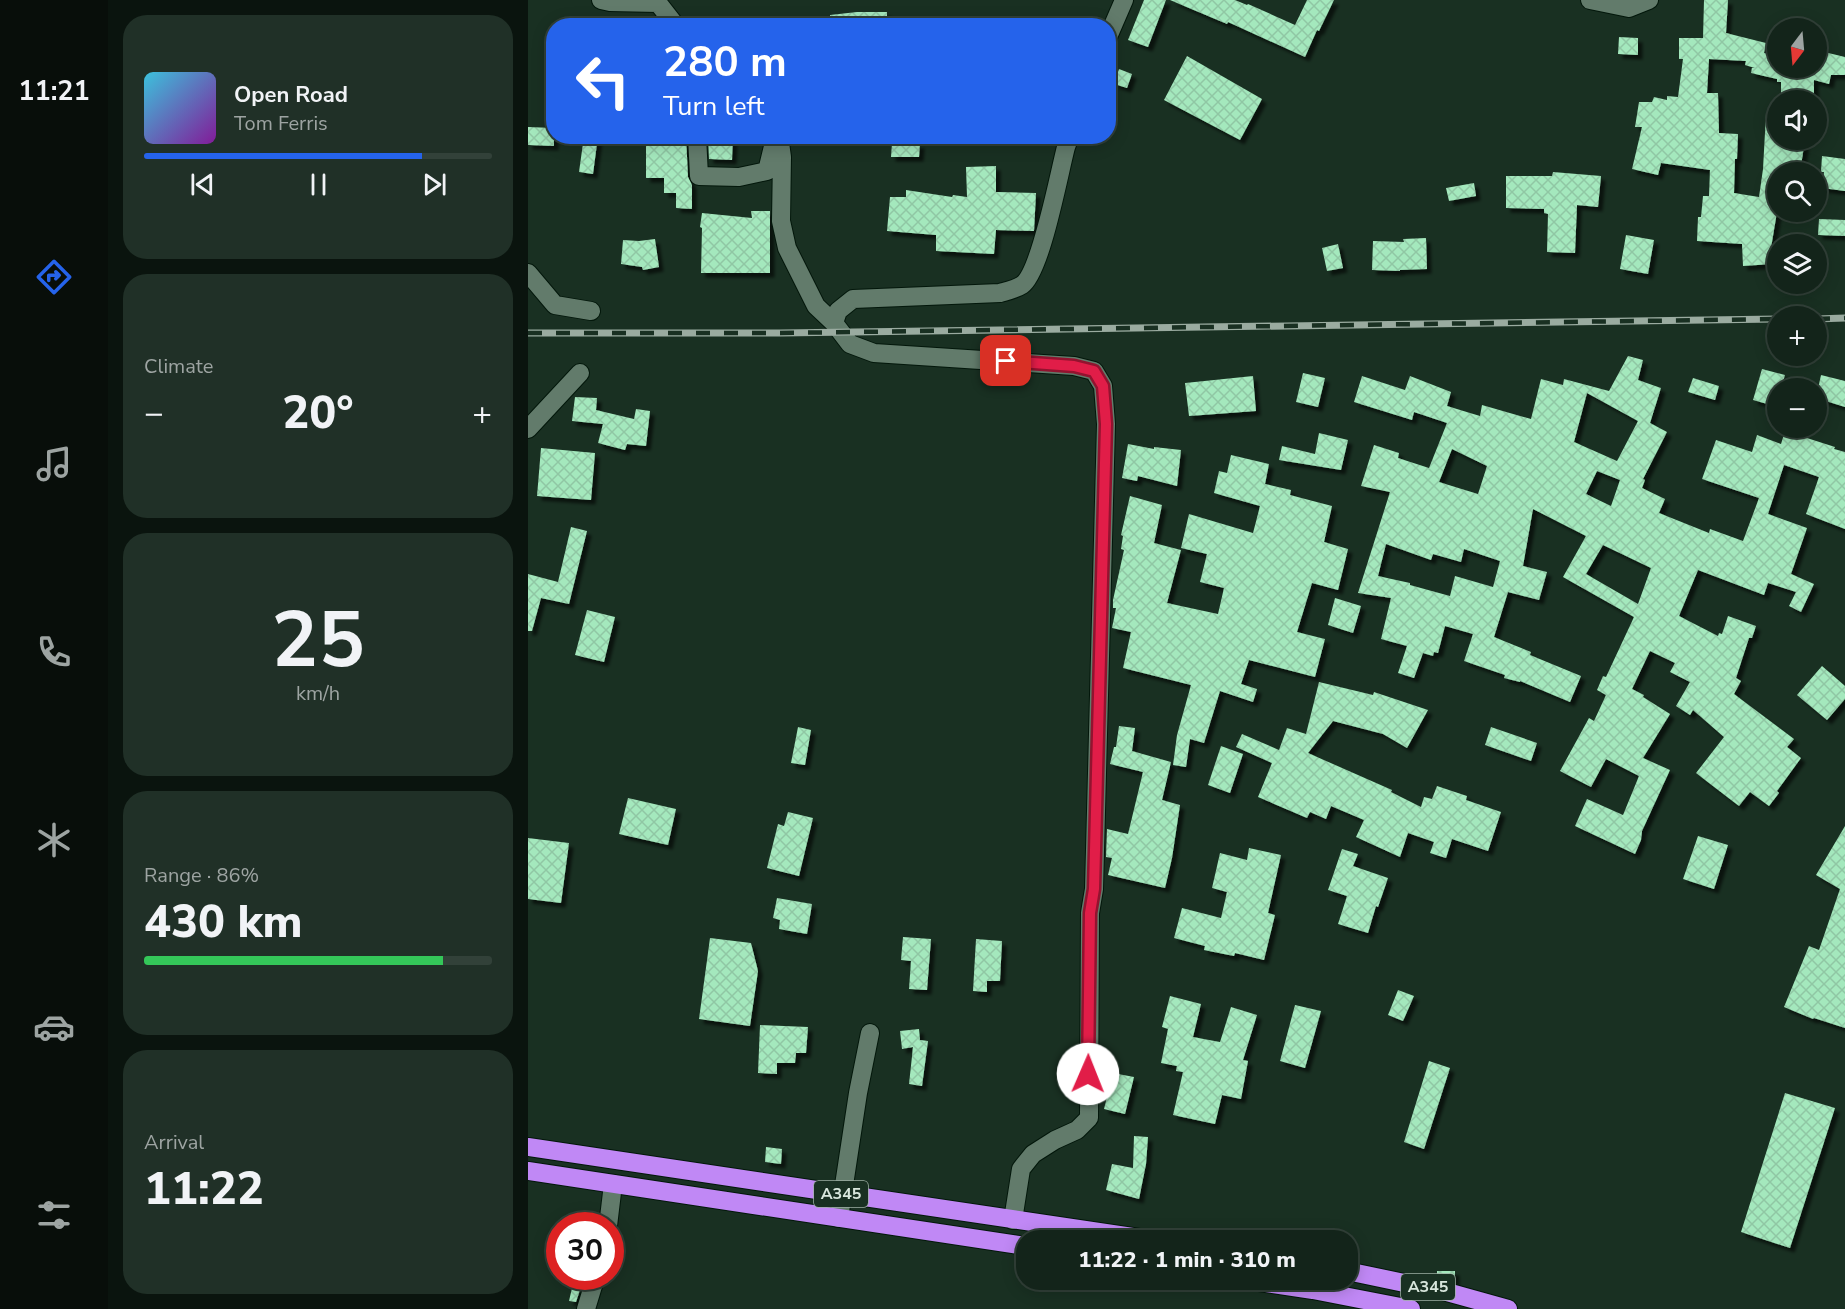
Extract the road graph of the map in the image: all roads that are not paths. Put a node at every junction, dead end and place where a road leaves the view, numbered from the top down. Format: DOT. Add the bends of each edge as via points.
graph roads {
  1 [pos="601,0"];
  2 [pos="1124,0"];
  3 [pos="1590,0"];
  4 [pos="1649,0"];
  5 [pos="657,1"];
  6 [pos="670,18"];
  7 [pos="1116,18"];
  8 [pos="697,144"];
  9 [pos="775,144"];
  10 [pos="779,144"];
  11 [pos="1067,144"];
  12 [pos="528,273"];
  13 [pos="591,311"];
  14 [pos="834,323"];
  15 [pos="580,373"];
  16 [pos="528,429"];
  17 [pos="870,1033"];
  18 [pos="528,1147"];
  19 [pos="528,1171"];
  20 [pos="613,1184"];
  21 [pos="842,1194"];
  22 [pos="610,1212"];
  23 [pos="839,1218"];
  24 [pos="1013,1220"];
  25 [pos="1083,1230"];
  26 [pos="1016,1245"];
  27 [pos="1358,1272"];
  28 [pos="592,1290"];
  29 [pos="1313,1290"];
  30 [pos="586,1309"];
  31 [pos="1411,1309"];
  32 [pos="1508,1309"];
  1 -- 5 [label="street"];
  2 -- 7 [label="street"];
  3 -- 4 [label="street" via="1629,8"];
  5 -- 6 [label="street"];
  8 -- 9 [label="street" via="699,176 739,177 767,171"];
  10 -- 14 [label="street" via="781,221 787,248 816,306"];
  11 -- 14 [label="street" via="1041,248 1023,285 1000,293 853,299 838,311"];
  12 -- 13 [label="street" via="555,305"];
  14 -- 24 [label="street" via="850,344 874,353 1074,366 1094,371 1103,386 1106,424 1094,889 1090,913 1089,1119 1033,1154 1021,1168"];
  15 -- 16 [label="street"];
  17 -- 21 [label="street"];
  18 -- 21 [label="highway, A345"];
  19 -- 20 [label="highway, A345"];
  20 -- 22 [label="street"];
  20 -- 23 [label="highway, A345"];
  21 -- 23 [label="street"];
  21 -- 24 [label="highway, A345"];
  23 -- 26 [label="highway, A345"];
  24 -- 25 [label="highway, A345"];
  27 -- 32 [label="highway, A345"];
  28 -- 30 [label="street"];
  29 -- 31 [label="highway, A345"];
}
